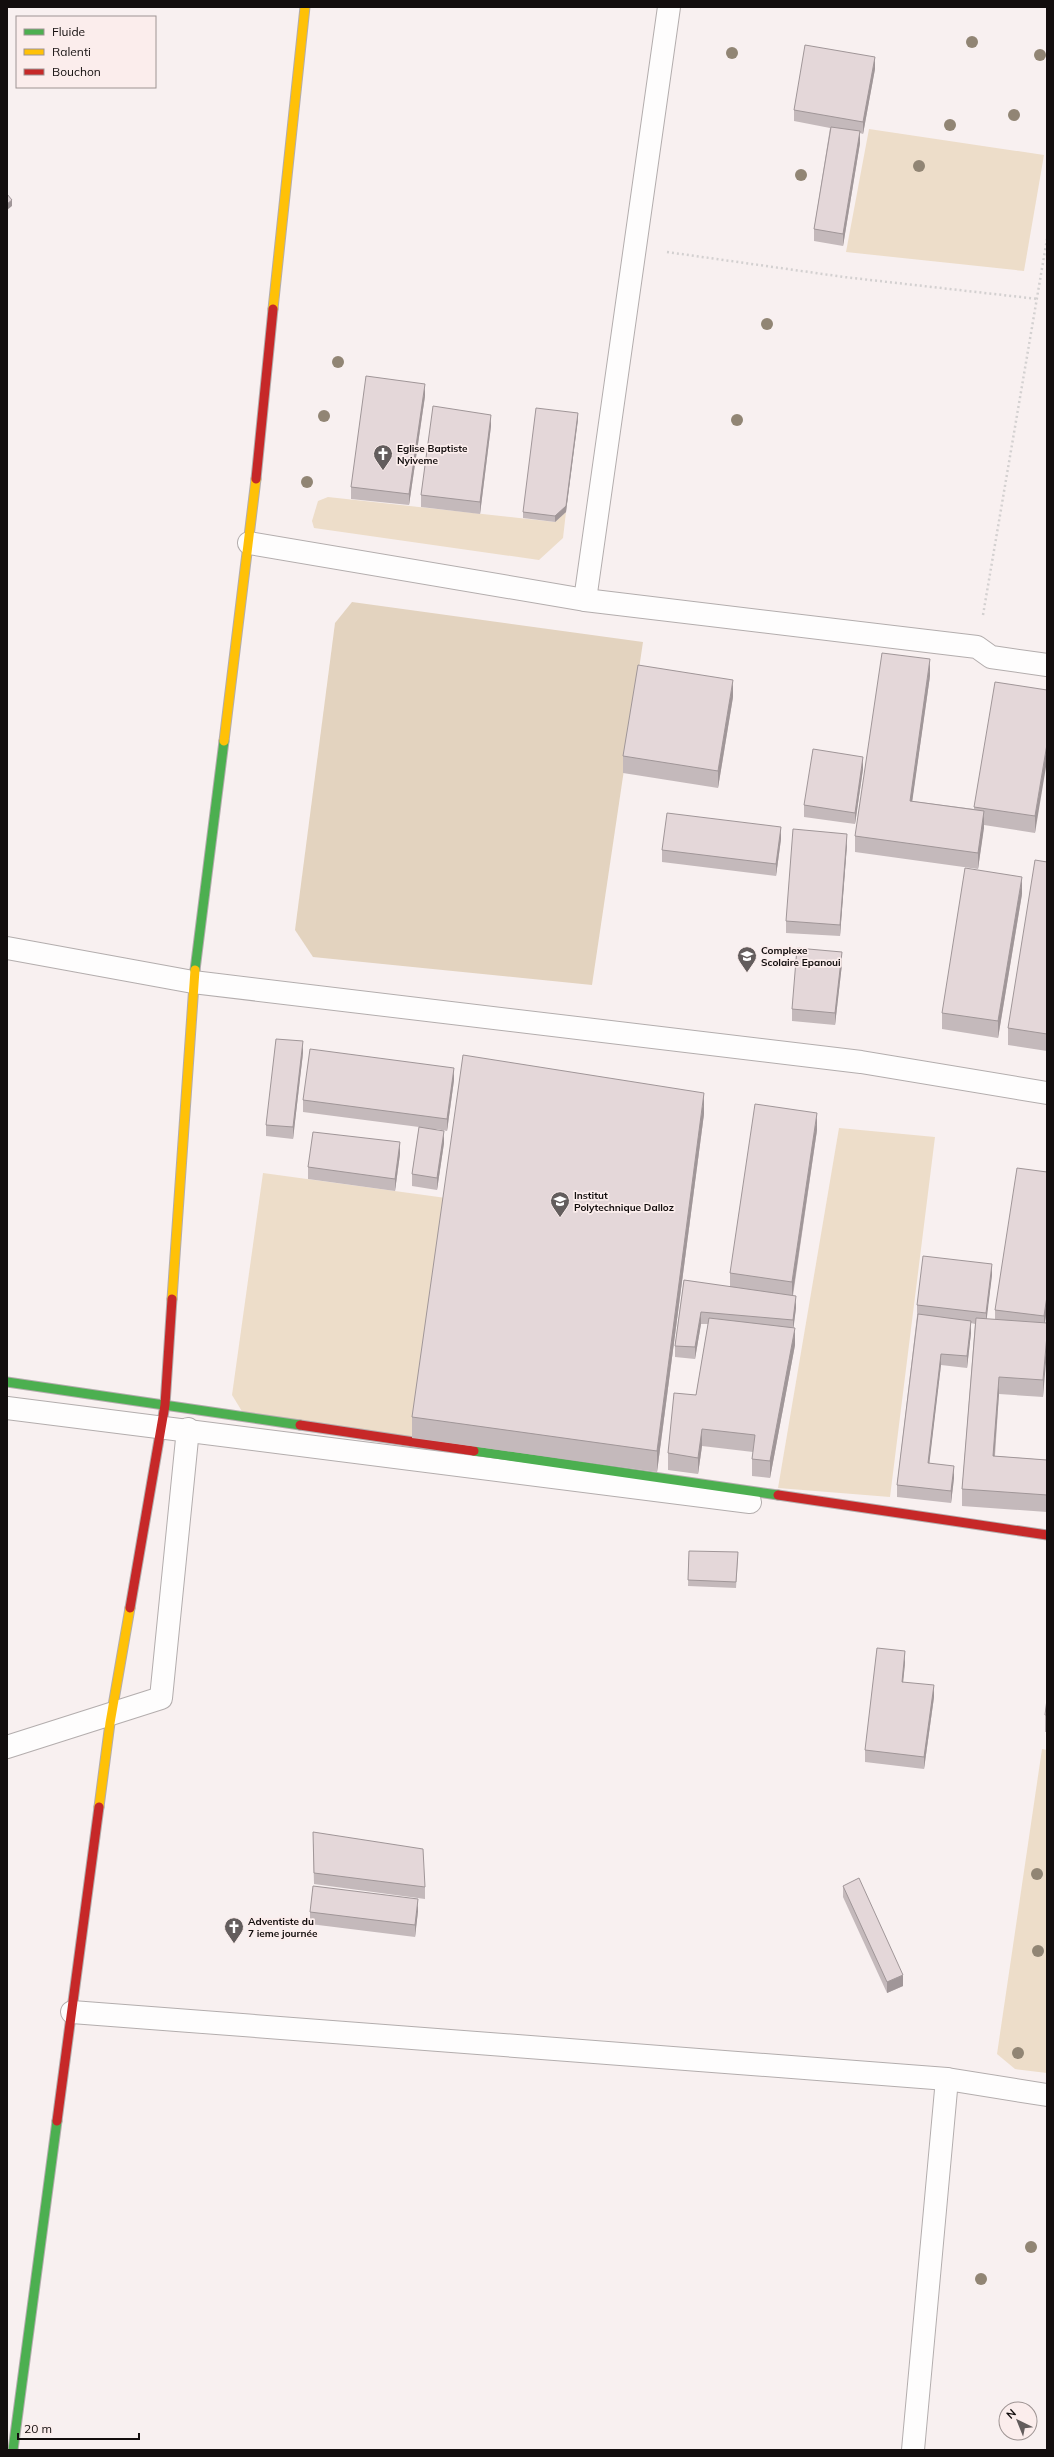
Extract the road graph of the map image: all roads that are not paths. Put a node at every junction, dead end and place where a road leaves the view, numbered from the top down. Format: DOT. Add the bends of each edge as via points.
graph roads {
  1 [pos="305,7"];
  2 [pos="668,7"];
  3 [pos="249,543"];
  4 [pos="585,600"];
  5 [pos="1047,665"];
  6 [pos="7,948"];
  7 [pos="193,982"];
  8 [pos="1047,1094"];
  9 [pos="7,1382"];
  10 [pos="165,1405"];
  11 [pos="7,1408"];
  12 [pos="188,1430"];
  13 [pos="1047,1535"];
  14 [pos="1047,1540"];
  15 [pos="110,1723"];
  16 [pos="7,1747"];
  17 [pos="7,1750"];
  18 [pos="72,2012"];
  19 [pos="947,2079"];
  20 [pos="1047,2095"];
  21 [pos="13,2450"];
  22 [pos="913,2450"];
  1 -- 3 [label="street"];
  2 -- 4 [label="street"];
  3 -- 4 [label="street"];
  3 -- 7 [label="street"];
  4 -- 5 [label="street" via="977,647 991,657"];
  6 -- 7 [label="street"];
  7 -- 8 [label="street" via="861,1062"];
  7 -- 10 [label="street"];
  9 -- 10 [label="street"];
  10 -- 13 [label="street"];
  10 -- 15 [label="street"];
  11 -- 12 [label="street"];
  12 -- 14 [label="street"];
  12 -- 16 [label="street" via="161,1698"];
  15 -- 17 [label="street"];
  15 -- 18 [label="street"];
  18 -- 19 [label="street"];
  18 -- 21 [label="street"];
  19 -- 20 [label="street"];
  19 -- 22 [label="street"];
}
